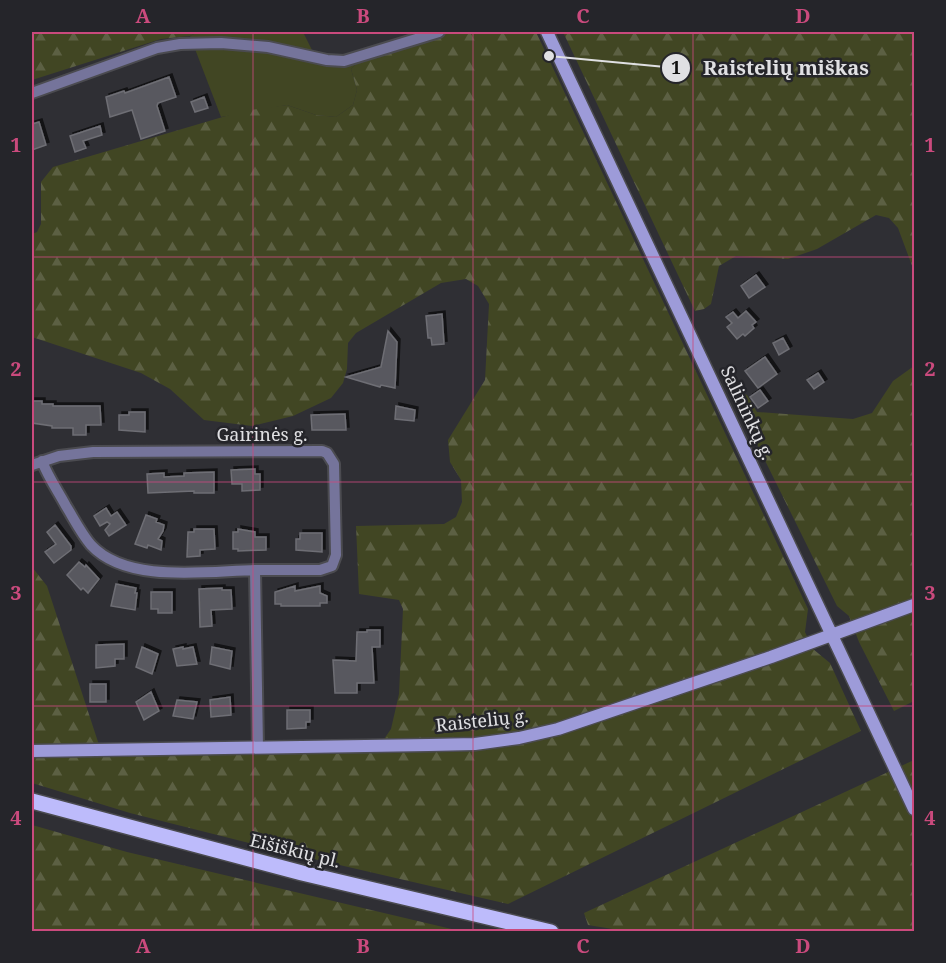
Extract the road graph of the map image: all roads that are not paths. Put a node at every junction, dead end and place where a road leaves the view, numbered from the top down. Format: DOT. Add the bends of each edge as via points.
graph roads {
  1 [pos="439,32"];
  2 [pos="547,32"];
  3 [pos="32,93"];
  4 [pos="37,463"];
  5 [pos="255,570"];
  6 [pos="915,605"];
  7 [pos="832,635"];
  8 [pos="258,748"];
  9 [pos="32,751"];
  10 [pos="32,801"];
  11 [pos="915,809"];
  12 [pos="551,932"];
  1 -- 3 [label="street" via="344,61 268,47 180,44 157,48"];
  2 -- 7 [label="main road, Salininkų g."];
  4 -- 5 [label="street, Gairinės g." via="92,545 120,565 159,572"];
  4 -- 5 [label="street, Gairinės g." via="93,452 327,453 334,464 336,555 332,566 320,570"];
  5 -- 8 [label="street"];
  6 -- 7 [label="main road, Raistelių g."];
  7 -- 8 [label="main road, Raistelių g." via="603,715 519,738 476,744"];
  7 -- 11 [label="main road, Salininkų g."];
  8 -- 9 [label="main road, Raistelių g."];
  10 -- 12 [label="main road, Eišiškių pl." via="302,873"];
}
